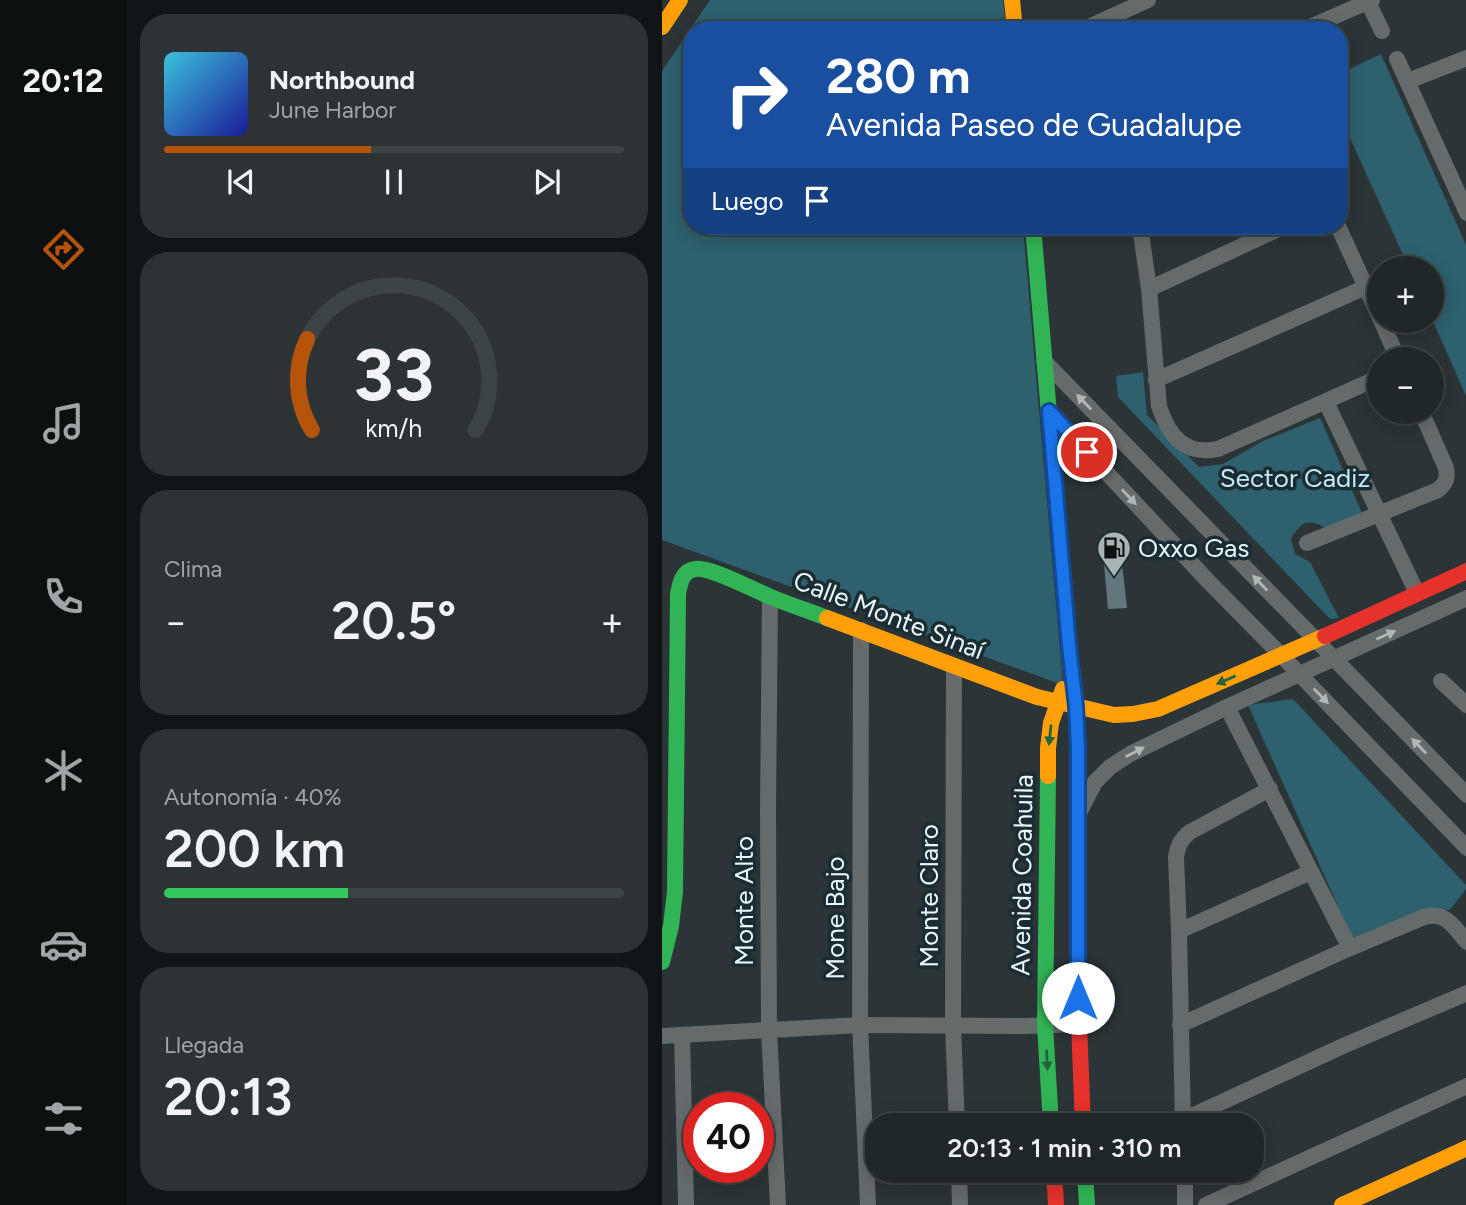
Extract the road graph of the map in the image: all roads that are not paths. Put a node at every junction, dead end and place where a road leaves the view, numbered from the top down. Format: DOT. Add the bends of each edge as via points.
graph roads {
  1 [pos="680,0"];
  2 [pos="1012,0"];
  3 [pos="1147,0"];
  4 [pos="1369,1"];
  5 [pos="1014,21"];
  6 [pos="1102,21"];
  7 [pos="1323,21"];
  8 [pos="662,27"];
  9 [pos="1382,31"];
  10 [pos="1466,58"];
  11 [pos="1397,59"];
  12 [pos="1408,81"];
  13 [pos="1466,213"];
  14 [pos="1034,235"];
  15 [pos="1141,235"];
  16 [pos="1266,235"];
  17 [pos="1342,235"];
  18 [pos="1366,287"];
  19 [pos="1148,289"];
  20 [pos="1044,361"];
  21 [pos="1156,380"];
  22 [pos="1367,383"];
  23 [pos="1326,402"];
  24 [pos="1049,411"];
  25 [pos="1427,424"];
  26 [pos="1380,514"];
  27 [pos="1307,543"];
  28 [pos="1466,571"];
  29 [pos="1417,593"];
  30 [pos="770,597"];
  31 [pos="1466,598"];
  32 [pos="861,630"];
  33 [pos="1315,640"];
  34 [pos="1282,656"];
  35 [pos="1334,658"];
  36 [pos="954,667"];
  37 [pos="1071,670"];
  38 [pos="1299,674"];
  39 [pos="1441,681"];
  40 [pos="1465,701"];
  41 [pos="1057,702"];
  42 [pos="1076,706"];
  43 [pos="1227,707"];
  44 [pos="1270,789"];
  45 [pos="1466,795"];
  46 [pos="1077,820"];
  47 [pos="1466,848"];
  48 [pos="1311,872"];
  49 [pos="1179,931"];
  50 [pos="1466,942"];
  51 [pos="1350,948"];
  52 [pos="662,962"];
  53 [pos="1466,993"];
  54 [pos="1078,1024"];
  55 [pos="860,1025"];
  56 [pos="1045,1025"];
  57 [pos="1180,1025"];
  58 [pos="953,1026"];
  59 [pos="769,1030"];
  60 [pos="682,1035"];
  61 [pos="662,1036"];
  62 [pos="1466,1086"];
  63 [pos="957,1113"];
  64 [pos="1050,1113"];
  65 [pos="1082,1113"];
  66 [pos="1183,1113"];
  67 [pos="1204,1113"];
  68 [pos="1466,1148"];
  69 [pos="959,1183"];
  70 [pos="1055,1183"];
  71 [pos="1086,1183"];
  72 [pos="1185,1183"];
  73 [pos="1375,1190"];
  74 [pos="686,1205"];
  75 [pos="778,1205"];
  76 [pos="868,1205"];
  77 [pos="960,1205"];
  78 [pos="1056,1205"];
  79 [pos="1087,1205"];
  80 [pos="1185,1205"];
  81 [pos="1206,1205"];
  82 [pos="1342,1205"];
  83 [pos="1366,1205"];
  1 -- 8 [label="street"];
  2 -- 5 [label="street"];
  3 -- 6 [label="street"];
  4 -- 7 [label="street"];
  4 -- 9 [label="street"];
  10 -- 12 [label="street"];
  11 -- 12 [label="street"];
  12 -- 13 [label="street"];
  14 -- 20 [label="street, Avenida Coahuila"];
  15 -- 19 [label="street"];
  16 -- 19 [label="street"];
  17 -- 18 [label="street"];
  18 -- 21 [label="street"];
  19 -- 21 [label="street"];
  20 -- 24 [label="street, Avenida Coahuila"];
  33 -- 20 [label="street, one-way"];
  21 -- 23 [label="street" via="1165,425 1175,438 1205,452"];
  22 -- 23 [label="street"];
  23 -- 26 [label="street"];
  24 -- 34 [label="street, one-way"];
  24 -- 37 [label="street, Avenida Coahuila"];
  25 -- 26 [label="street" via="1446,468 1444,485"];
  26 -- 27 [label="street"];
  26 -- 29 [label="street"];
  28 -- 29 [label="street, Calle Monte Sinaí"];
  29 -- 33 [label="street, Calle Monte Sinaí"];
  30 -- 32 [label="street, Calle Monte Sinaí"];
  30 -- 52 [label="street, Calle Monte Sinaí" via="705,569 693,568 682,579 678,594 675,892"];
  30 -- 59 [label="street, Monte Alto"];
  35 -- 31 [label="street, one-way"];
  32 -- 36 [label="street, Calle Monte Sinaí"];
  32 -- 55 [label="street, Mone Bajo"];
  33 -- 34 [label="street, Calle Monte Sinaí"];
  33 -- 35 [label="street"];
  34 -- 38 [label="street"];
  34 -- 42 [label="street, Calle Monte Sinaí, one-way" via="1158,709 1114,715"];
  35 -- 38 [label="street"];
  45 -- 35 [label="street, one-way"];
  36 -- 41 [label="street, Calle Monte Sinaí"];
  36 -- 58 [label="street, Monte Claro"];
  37 -- 41 [label="street, Avenida Coahuila"];
  37 -- 42 [label="street, Avenida Coahuila"];
  38 -- 43 [label="street"];
  38 -- 47 [label="street, one-way"];
  39 -- 40 [label="street"];
  41 -- 42 [label="street, Calle Monte Sinaí"];
  41 -- 56 [label="street, Avenida Coahuila, one-way" via="1048,748"];
  42 -- 46 [label="street, Avenida Coahuila"];
  43 -- 44 [label="street"];
  46 -- 43 [label="street, one-way" via="1095,782 1110,767"];
  44 -- 48 [label="street"];
  44 -- 49 [label="street" via="1181,839 1176,857"];
  46 -- 54 [label="street, Avenida Coahuila"];
  48 -- 49 [label="street"];
  48 -- 51 [label="street"];
  49 -- 57 [label="street"];
  50 -- 51 [label="street" via="1448,921 1433,915"];
  51 -- 57 [label="street"];
  53 -- 67 [label="street"];
  54 -- 56 [label="street"];
  54 -- 65 [label="street, Avenida Coahuila"];
  55 -- 58 [label="street"];
  55 -- 59 [label="street"];
  55 -- 76 [label="street, Mone Bajo"];
  56 -- 58 [label="street"];
  56 -- 64 [label="street, Avenida Coahuila, one-way"];
  57 -- 66 [label="street"];
  58 -- 63 [label="street, Monte Claro"];
  59 -- 60 [label="street"];
  59 -- 75 [label="street, Monte Alto"];
  60 -- 61 [label="street"];
  60 -- 74 [label="street"];
  62 -- 81 [label="street"];
  68 -- 73 [label="street"];
  69 -- 77 [label="street"];
  70 -- 78 [label="street"];
  71 -- 79 [label="street"];
  72 -- 80 [label="street"];
  73 -- 82 [label="street"];
  73 -- 83 [label="street"];
}
